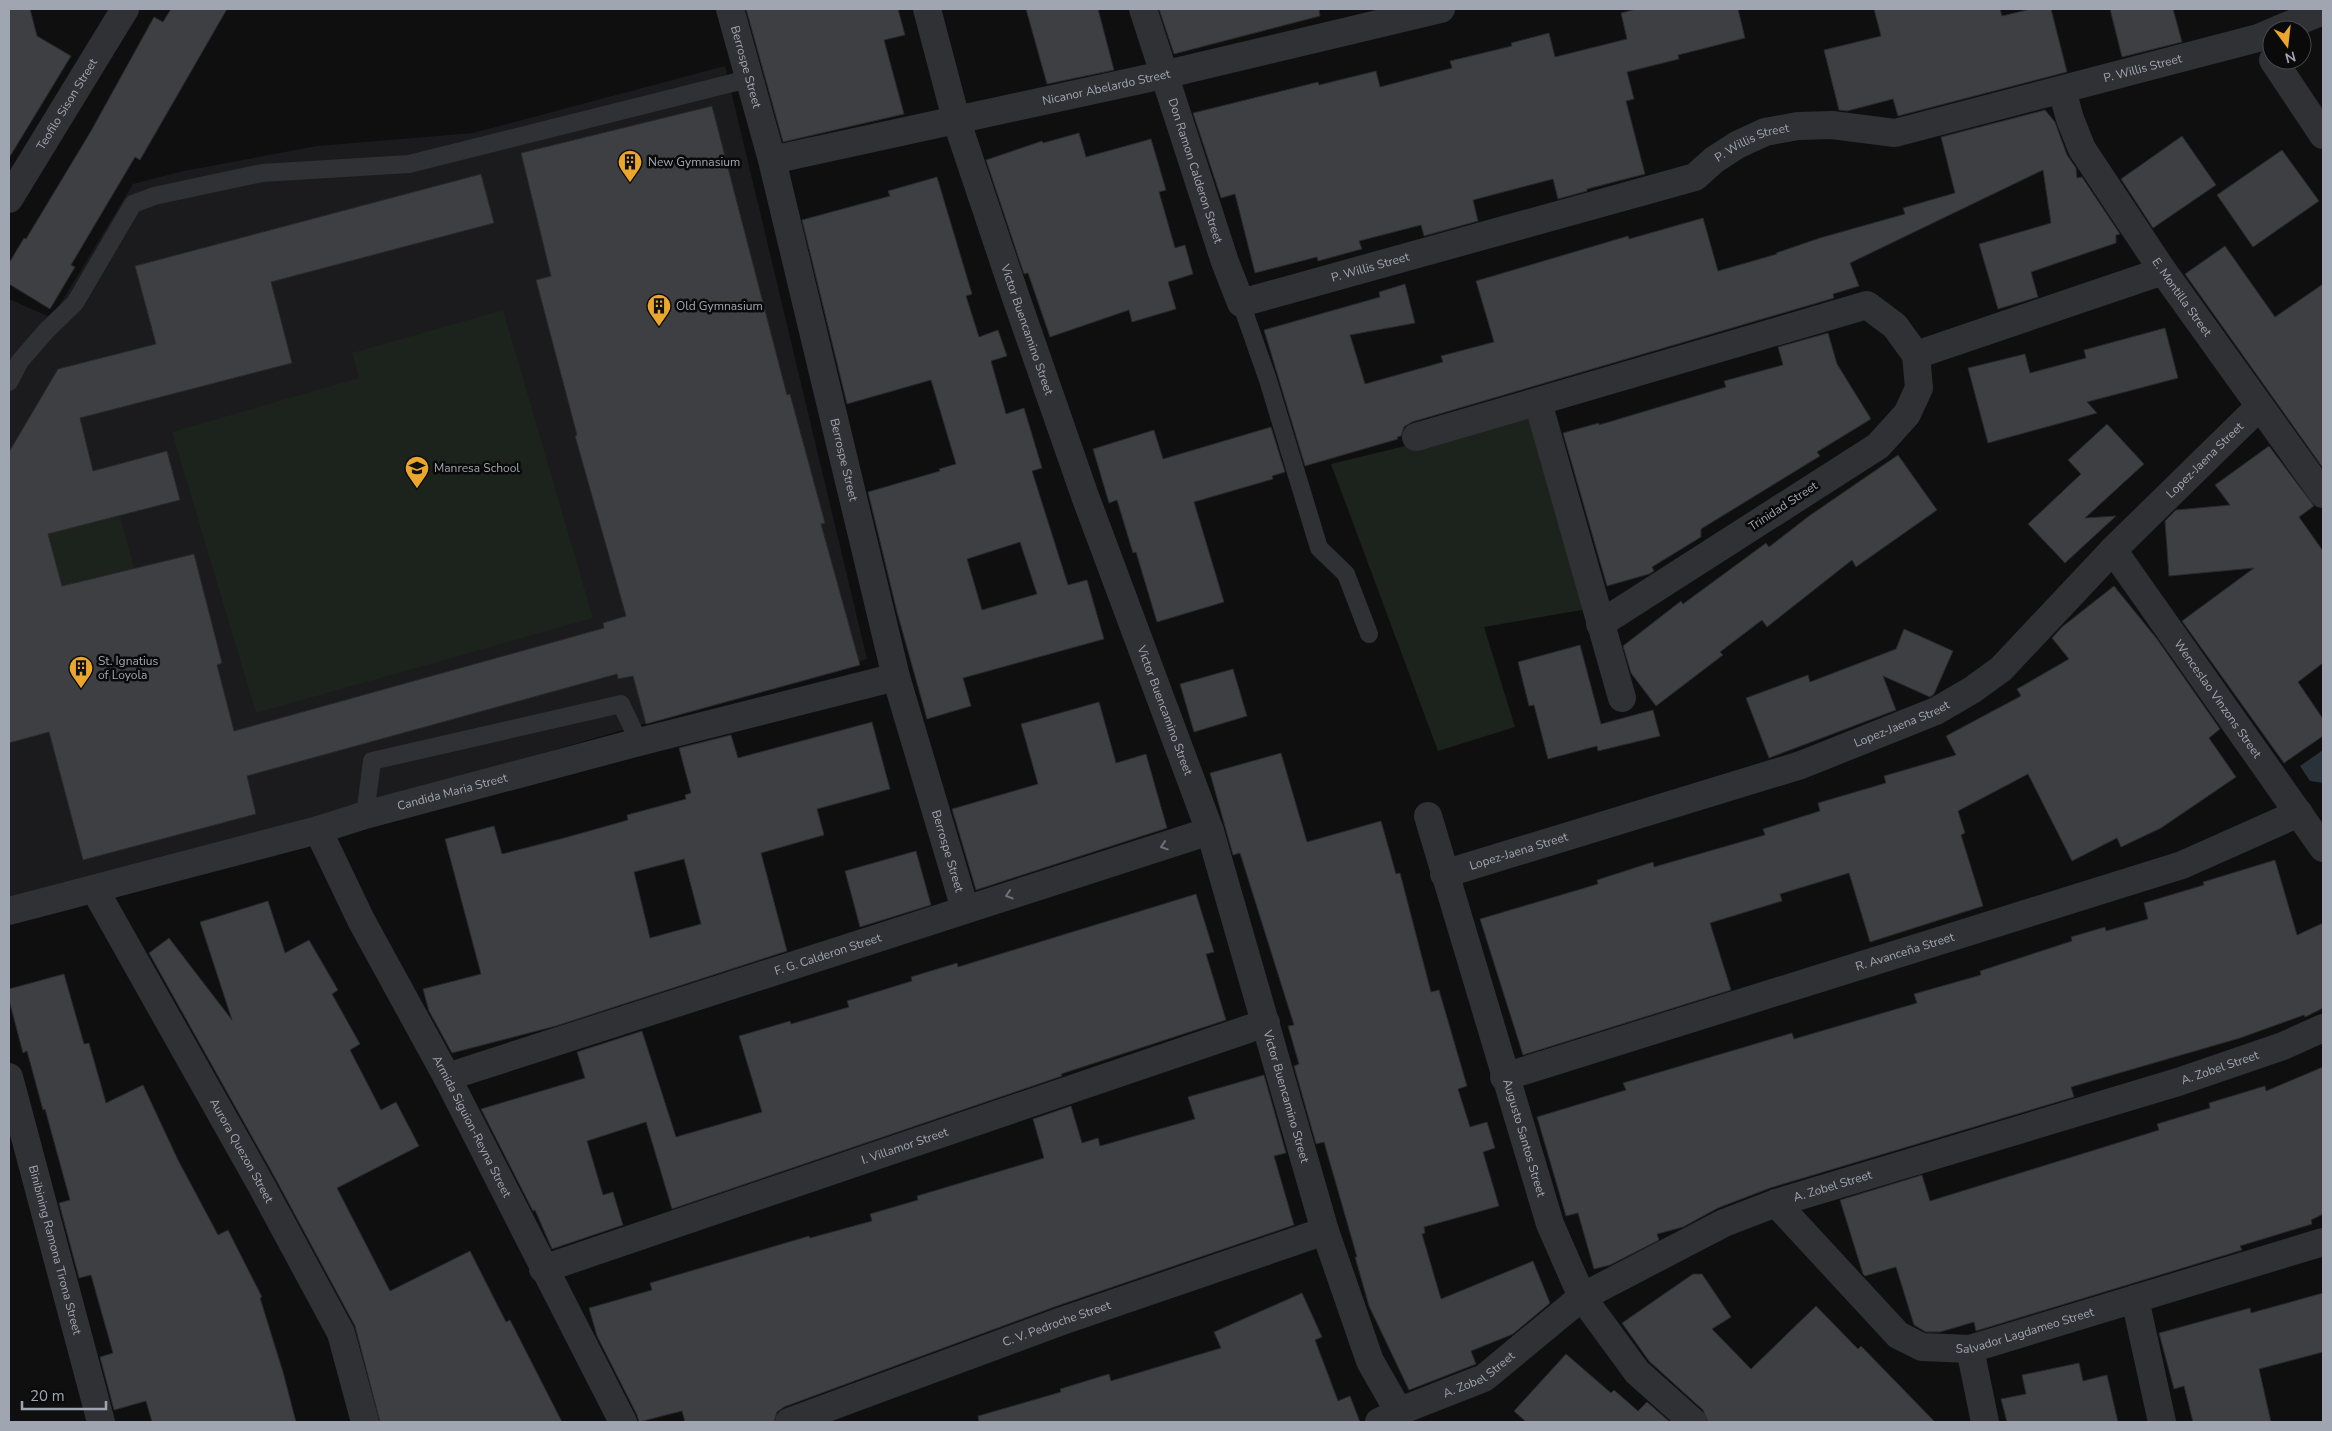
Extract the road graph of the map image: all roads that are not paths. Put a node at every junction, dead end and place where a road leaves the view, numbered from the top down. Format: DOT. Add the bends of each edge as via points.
graph roads {
  1 [pos="730,9"];
  2 [pos="927,9"];
  3 [pos="1143,9"];
  4 [pos="1441,9"];
  5 [pos="122,11"];
  6 [pos="2323,11"];
  7 [pos="2309,20"];
  8 [pos="2262,46"];
  9 [pos="2285,70"];
  10 [pos="1163,75"];
  11 [pos="748,79"];
  12 [pos="2062,90"];
  13 [pos="956,119"];
  14 [pos="2323,135"];
  15 [pos="772,160"];
  16 [pos="9,200"];
  17 [pos="2163,271"];
  18 [pos="1241,303"];
  19 [pos="1916,355"];
  20 [pos="9,382"];
  21 [pos="1538,402"];
  22 [pos="2260,406"];
  23 [pos="1416,437"];
  24 [pos="2323,494"];
  25 [pos="2113,550"];
  26 [pos="1600,624"];
  27 [pos="1369,634"];
  28 [pos="896,677"];
  29 [pos="1622,698"];
  30 [pos="638,742"];
  31 [pos="2299,812"];
  32 [pos="365,815"];
  33 [pos="1428,816"];
  34 [pos="318,830"];
  35 [pos="1210,831"];
  36 [pos="2323,848"];
  37 [pos="1444,874"];
  38 [pos="95,890"];
  39 [pos="965,909"];
  40 [pos="9,912"];
  41 [pos="1266,1023"];
  42 [pos="2323,1028"];
  43 [pos="9,1077"];
  44 [pos="1504,1077"];
  45 [pos="446,1078"];
  46 [pos="1776,1203"];
  47 [pos="1325,1231"];
  48 [pos="2323,1242"];
  49 [pos="543,1269"];
  50 [pos="1582,1297"];
  51 [pos="2135,1299"];
  52 [pos="1970,1349"];
  53 [pos="1403,1416"];
  54 [pos="102,1422"];
  55 [pos="365,1422"];
  56 [pos="623,1422"];
  57 [pos="789,1422"];
  58 [pos="1693,1422"];
  59 [pos="1985,1422"];
  60 [pos="2162,1422"];
  1 -- 11 [label="street, Berrospe Street"];
  2 -- 13 [label="street, Victor Buencamino Street"];
  3 -- 10 [label="street, Don Ramon Calderon Street"];
  4 -- 10 [label="street, Nicanor Abelardo Street"];
  5 -- 16 [label="street, Teofilo Sison Street"];
  6 -- 7 [label="street, P. Willis Street"];
  8 -- 12 [label="street, P. Willis Street"];
  9 -- 14 [label="street"];
  10 -- 13 [label="street, Nicanor Abelardo Street"];
  10 -- 18 [label="street, Don Ramon Calderon Street"];
  11 -- 15 [label="street, Berrospe Street"];
  11 -- 20 [label="lane" via="409,164 262,174 154,196 133,204 75,303 20,361"];
  12 -- 17 [label="street, E. Montilla Street" via="2082,149"];
  12 -- 18 [label="street, P. Willis Street" via="1895,134 1832,125 1798,126 1765,132 1736,145 1695,177"];
  13 -- 15 [label="street, Nicanor Abelardo Street"];
  13 -- 35 [label="street, Victor Buencamino Street" via="1086,496"];
  15 -- 28 [label="street, Berrospe Street"];
  17 -- 19 [label="street"];
  17 -- 22 [label="street, E. Montilla Street"];
  18 -- 27 [label="lane" via="1319,548 1346,574"];
  19 -- 21 [label="street, Trinidad Street" via="1896,326 1868,305"];
  19 -- 26 [label="street, Trinidad Street" via="1919,388 1907,414 1878,446"];
  21 -- 23 [label="street, Trinidad Street"];
  21 -- 26 [label="street"];
  22 -- 24 [label="street, E. Montilla Street"];
  22 -- 25 [label="street, Lopez-Jaena Street"];
  25 -- 31 [label="street, Wenceslao Vinzons Street"];
  25 -- 37 [label="street, Lopez-Jaena Street" via="2001,668 1936,711 1801,765"];
  26 -- 29 [label="street"];
  28 -- 30 [label="street, Candida Maria Street"];
  28 -- 39 [label="street, Berrospe Street"];
  30 -- 32 [label="street, Candida Maria Street"];
  30 -- 32 [label="lane" via="621,704 372,761"];
  31 -- 36 [label="street, Wenceslao Vinzons Street"];
  31 -- 44 [label="street, R. Avanceña Street" via="2182,865"];
  32 -- 34 [label="street, Candida Maria Street"];
  33 -- 37 [label="street, Augusto Santos Street"];
  34 -- 38 [label="street, Candida Maria Street"];
  34 -- 45 [label="street, Armida Siguion-Reyna Street" via="361,920"];
  35 -- 39 [label="street, F. G. Calderon Street, one-way"];
  35 -- 41 [label="street, Victor Buencamino Street"];
  37 -- 44 [label="street, Augusto Santos Street"];
  38 -- 40 [label="street, Candida Maria Street"];
  38 -- 55 [label="street, Aurora Quezon Street" via="341,1333"];
  39 -- 45 [label="street, F. G. Calderon Street"];
  41 -- 47 [label="street, Victor Buencamino Street"];
  41 -- 49 [label="street, I. Villamor Street"];
  42 -- 46 [label="street, A. Zobel Street" via="2284,1046 2178,1082"];
  43 -- 54 [label="street, Binibining Ramona Tirona Street"];
  44 -- 50 [label="street, Augusto Santos Street" via="1550,1224"];
  45 -- 49 [label="street, Armida Siguion-Reyna Street"];
  46 -- 50 [label="street, A. Zobel Street" via="1724,1223"];
  46 -- 52 [label="street, Salvador Lagdameo Street" via="1898,1334 1922,1347"];
  47 -- 53 [label="street, Victor Buencamino Street" via="1370,1361"];
  47 -- 57 [label="street, C. V. Pedroche Street" via="1062,1322"];
  48 -- 51 [label="street, Salvador Lagdameo Street"];
  49 -- 56 [label="street, Armida Siguion-Reyna Street"];
  50 -- 53 [label="street, A. Zobel Street" via="1484,1378"];
  50 -- 58 [label="street, Augusto Santos Street" via="1637,1372"];
  51 -- 52 [label="street, Salvador Lagdameo Street"];
  51 -- 60 [label="street"];
  52 -- 59 [label="street"];
}
